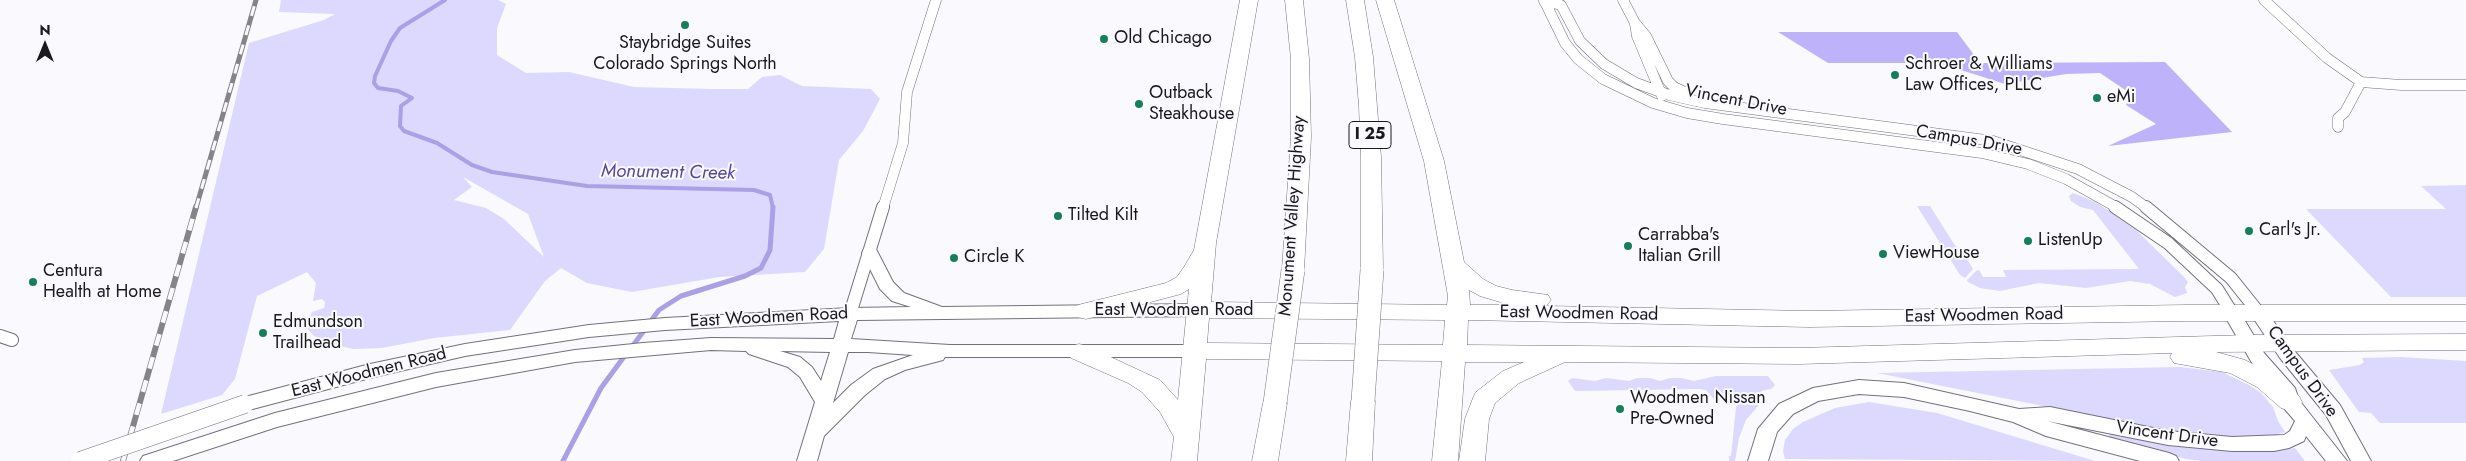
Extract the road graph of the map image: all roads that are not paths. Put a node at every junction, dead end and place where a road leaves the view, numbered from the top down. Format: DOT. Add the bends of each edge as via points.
graph roads {
  1 [pos="936,0"];
  2 [pos="1249,0"];
  3 [pos="1294,0"];
  4 [pos="1355,0"];
  5 [pos="1385,0"];
  6 [pos="1623,0"];
  7 [pos="2264,0"];
  8 [pos="1544,1"];
  9 [pos="1635,23"];
  10 [pos="2361,82"];
  11 [pos="2466,85"];
  12 [pos="1659,92"];
  13 [pos="1696,114"];
  14 [pos="1814,118"];
  15 [pos="2338,127"];
  16 [pos="1206,243"];
  17 [pos="870,253"];
  18 [pos="1453,266"];
  19 [pos="1199,310"];
  20 [pos="1086,311"];
  21 [pos="1457,312"];
  22 [pos="946,313"];
  23 [pos="2259,313"];
  24 [pos="2466,313"];
  25 [pos="850,314"];
  26 [pos="2232,314"];
  27 [pos="1686,316"];
  28 [pos="0,336"];
  29 [pos="12,340"];
  30 [pos="2466,342"];
  31 [pos="2248,343"];
  32 [pos="2279,343"];
  33 [pos="739,345"];
  34 [pos="840,346"];
  35 [pos="950,351"];
  36 [pos="1194,351"];
  37 [pos="1990,351"];
  38 [pos="1080,352"];
  39 [pos="1454,352"];
  40 [pos="1567,354"];
  41 [pos="824,401"];
  42 [pos="2290,402"];
  43 [pos="2018,416"];
  44 [pos="2305,420"];
  45 [pos="814,434"];
  46 [pos="1186,437"];
  47 [pos="80,461"];
  48 [pos="150,461"];
  49 [pos="807,461"];
  50 [pos="1184,461"];
  51 [pos="1264,461"];
  52 [pos="1359,461"];
  53 [pos="1444,461"];
  54 [pos="1472,461"];
  55 [pos="1758,461"];
  56 [pos="2169,461"];
  57 [pos="2337,461"];
  58 [pos="2361,461"];
  1 -- 17 [label="street" via="907,92 903,143"];
  2 -- 16 [label="highway"];
  3 -- 51 [label="highway, Monument Valley Highway, bridge" via="1300,59 1301,136 1293,270"];
  4 -- 52 [label="highway, I 25, bridge" via="1368,114 1372,270"];
  5 -- 18 [label="highway" via="1431,153"];
  6 -- 9 [label="street, Vincent Drive"];
  7 -- 10 [label="street" via="2327,58"];
  8 -- 12 [label="street, Campus Drive" via="1559,4 1580,41 1598,60 1622,76"];
  8 -- 13 [label="street, Campus Drive" via="1568,48 1598,76 1642,99"];
  9 -- 12 [label="street, Vincent Drive"];
  9 -- 14 [label="street, Vincent Drive" via="1646,36 1668,81 1680,90 1695,96 1788,110"];
  10 -- 11 [label="street"];
  10 -- 15 [label="street" via="2345,112 2338,118"];
  12 -- 13 [label="street, Vincent Drive" via="1665,99"];
  12 -- 14 [label="street, Campus Drive" via="1705,103"];
  13 -- 26 [label="street, Campus Drive" via="1982,153 2040,168 2101,197 2148,227 2217,289"];
  14 -- 23 [label="street, Campus Drive" via="1993,141 2078,168 2156,214 2231,278"];
  16 -- 19 [label="highway"];
  16 -- 20 [label="highway" via="1194,270 1185,282 1173,289"];
  17 -- 22 [label="main road" via="886,285 898,297"];
  17 -- 25 [label="street"];
  18 -- 21 [label="highway" via="1459,296"];
  18 -- 27 [label="highway" via="1483,289 1512,298 1630,302"];
  19 -- 20 [label="main road, East Woodmen Road"];
  19 -- 21 [label="highway, East Woodmen Road"];
  19 -- 36 [label="highway"];
  20 -- 22 [label="main road, East Woodmen Road"];
  21 -- 27 [label="highway, East Woodmen Road"];
  21 -- 39 [label="highway"];
  22 -- 25 [label="main road, East Woodmen Road"];
  23 -- 24 [label="highway, East Woodmen Road"];
  23 -- 26 [label="highway, East Woodmen Road"];
  23 -- 32 [label="main road, Campus Drive"];
  25 -- 34 [label="main road"];
  25 -- 47 [label="main road, East Woodmen Road, bridge" via="589,331 465,350 245,404"];
  26 -- 27 [label="highway, East Woodmen Road" via="1809,319"];
  26 -- 31 [label="main road, Campus Drive"];
  28 -- 29 [label="street"];
  30 -- 32 [label="highway, East Woodmen Road"];
  31 -- 32 [label="highway, East Woodmen Road"];
  31 -- 37 [label="highway, East Woodmen Road"];
  31 -- 42 [label="main road, Campus Drive" via="2288,393"];
  32 -- 58 [label="main road, Campus Drive" via="2332,410"];
  33 -- 34 [label="main road, East Woodmen Road"];
  33 -- 41 [label="main road" via="794,362 806,372"];
  33 -- 48 [label="main road, East Woodmen Road" via="712,344 575,356 498,368 371,395 235,433"];
  34 -- 35 [label="main road, East Woodmen Road"];
  34 -- 41 [label="main road"];
  35 -- 38 [label="main road, East Woodmen Road"];
  35 -- 45 [label="main road" via="879,374"];
  36 -- 38 [label="main road, East Woodmen Road"];
  36 -- 39 [label="highway, East Woodmen Road"];
  36 -- 46 [label="highway"];
  37 -- 40 [label="highway, East Woodmen Road" via="1799,356"];
  37 -- 42 [label="highway" via="2021,360 2189,357 2218,360 2253,374"];
  38 -- 46 [label="highway" via="1151,386 1168,406"];
  39 -- 40 [label="highway, East Woodmen Road"];
  39 -- 53 [label="highway"];
  40 -- 54 [label="highway" via="1521,372 1485,398 1477,419"];
  41 -- 45 [label="main road"];
  42 -- 44 [label="main road, Campus Drive"];
  43 -- 44 [label="main road, Vincent Drive" via="2050,414 2168,438 2232,444 2289,441 2297,436"];
  43 -- 55 [label="main road, Vincent Drive" via="1892,388 1838,388 1803,399 1779,414 1764,438"];
  43 -- 56 [label="main road, Vincent Drive" via="2046,429"];
  44 -- 57 [label="main road, Campus Drive"];
  45 -- 49 [label="main road"];
  46 -- 50 [label="highway"];
}
